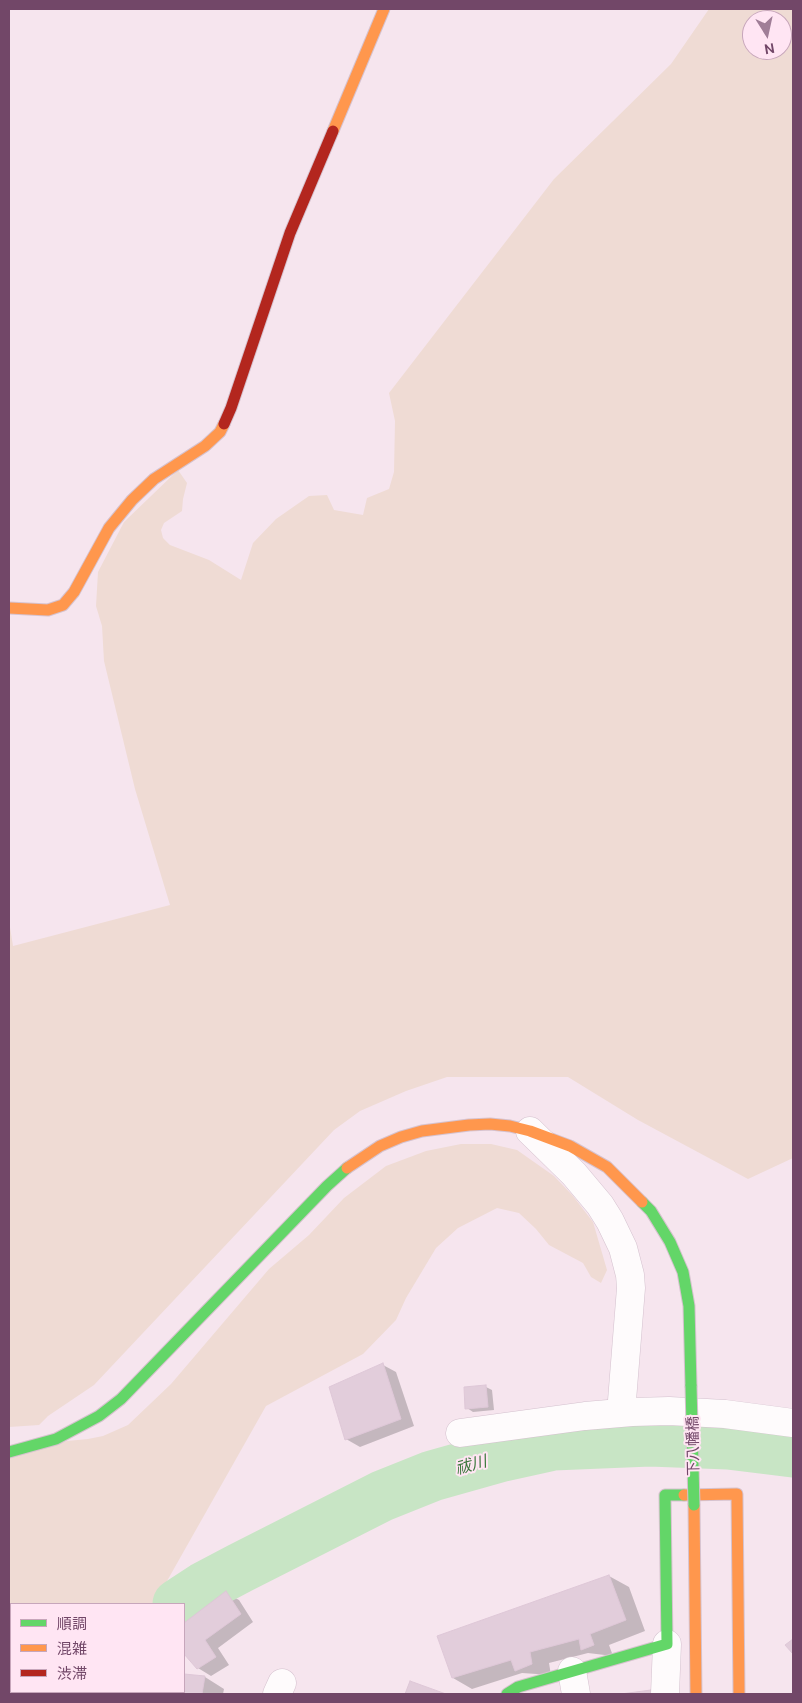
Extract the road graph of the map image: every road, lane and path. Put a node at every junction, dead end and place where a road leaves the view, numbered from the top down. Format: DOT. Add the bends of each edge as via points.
graph roads {
  1 [pos="384,9"];
  2 [pos="9,608"];
  3 [pos="530,1131"];
  4 [pos="621,1413"];
  5 [pos="793,1423"];
  6 [pos="460,1433"];
  7 [pos="9,1452"];
  8 [pos="666,1644"];
  9 [pos="574,1683"];
  10 [pos="507,1694"];
  11 [pos="665,1694"];
  12 [pos="696,1694"];
  13 [pos="739,1694"];
  1 -- 2 [label="street" via="290,233 220,432 205,446 154,479 132,500 109,528 74,592 63,605 48,610"];
  3 -- 4 [label="street" via="600,1205 623,1248 631,1288"];
  3 -- 7 [label="street, 下八幡橋" via="490,1124 469,1125 422,1131 380,1146 327,1186 121,1399 99,1416 56,1439"];
  3 -- 12 [label="street, 下八幡橋, bridge" via="570,1146 607,1167 651,1211 678,1258 690,1322"];
  4 -- 5 [label="street" via="725,1414"];
  4 -- 6 [label="street"];
  8 -- 9 [label="street"];
  8 -- 11 [label="street"];
  8 -- 13 [label="street" via="665,1495 737,1494"];
  9 -- 10 [label="street" via="518,1687"];
}
